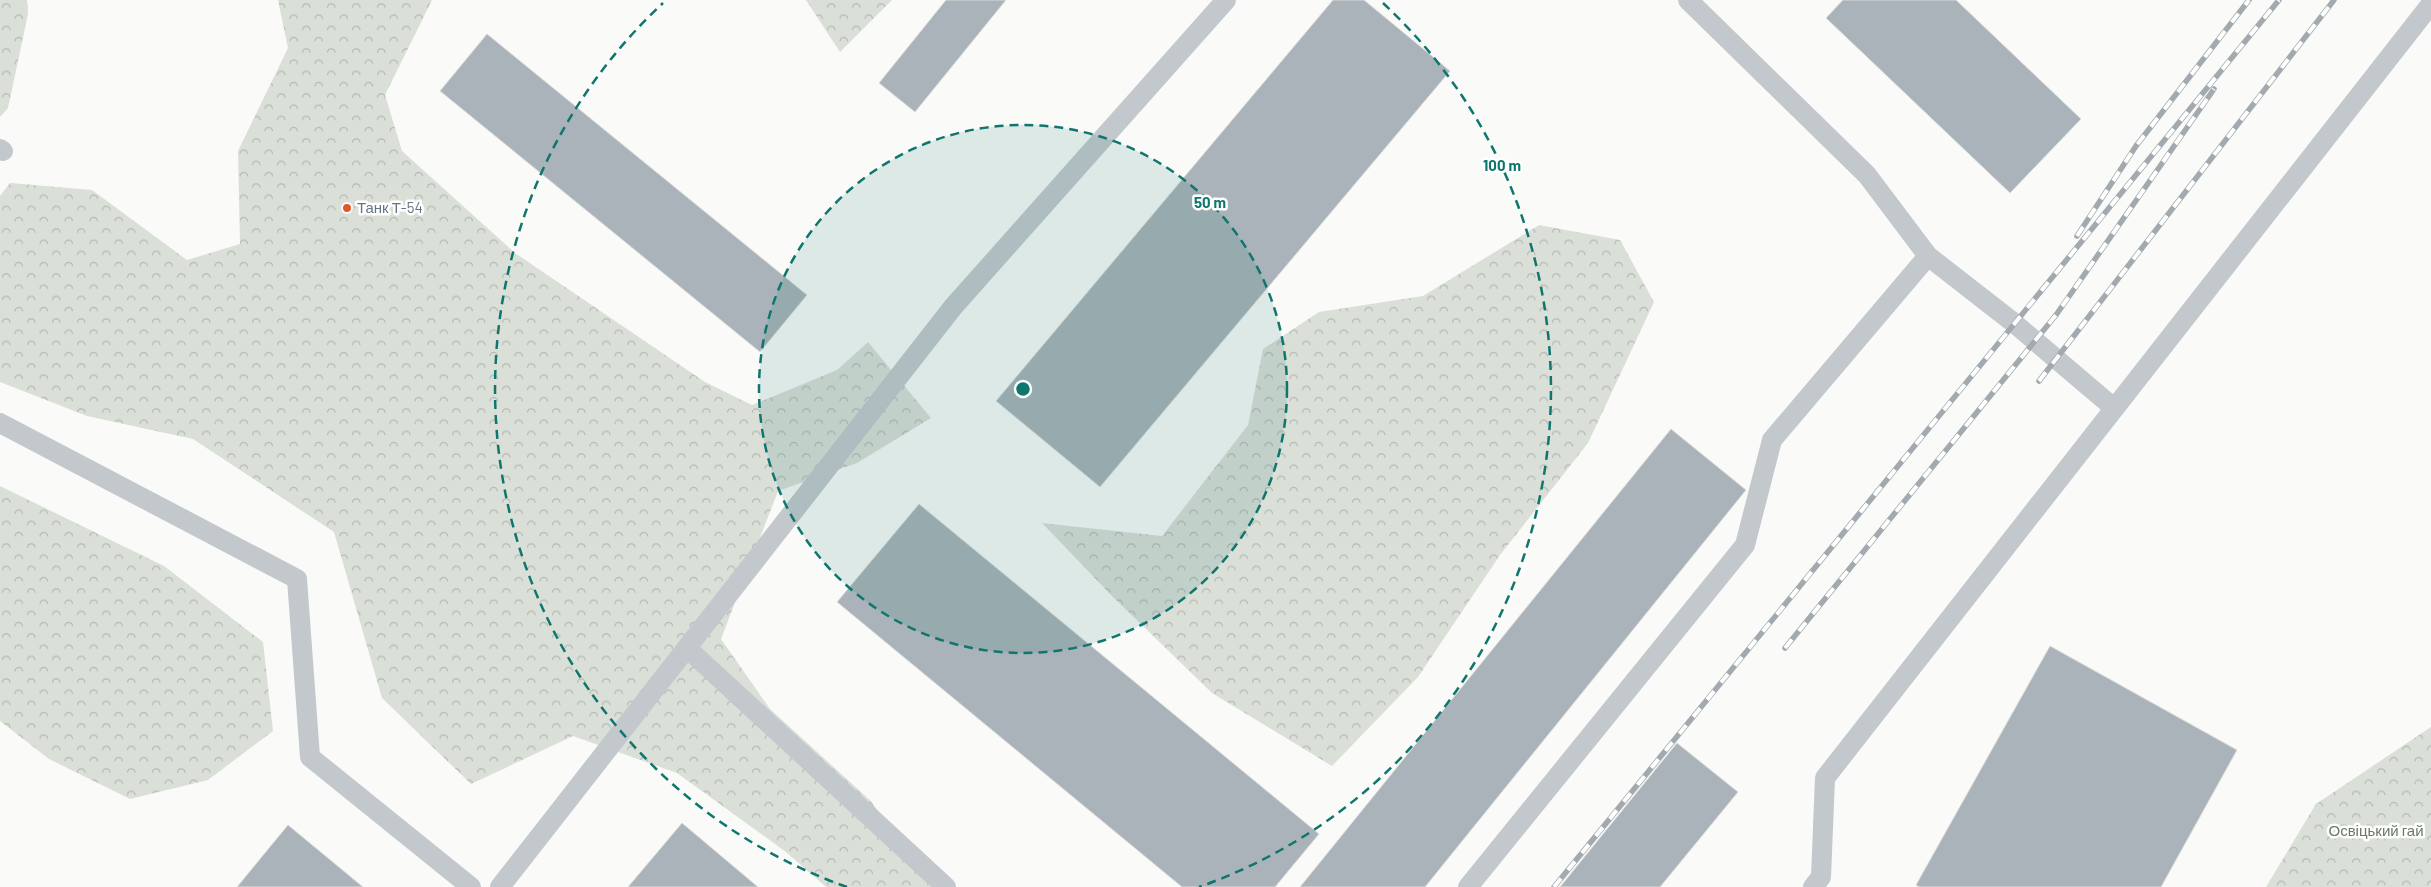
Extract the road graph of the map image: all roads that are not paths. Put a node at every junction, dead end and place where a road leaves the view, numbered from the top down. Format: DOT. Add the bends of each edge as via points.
graph roads {
  1 [pos="1226,0"];
  2 [pos="1688,0"];
  3 [pos="2431,4"];
  4 [pos="1928,256"];
  5 [pos="2114,408"];
  6 [pos="0,423"];
  7 [pos="687,648"];
  8 [pos="471,887"];
  9 [pos="500,887"];
  10 [pos="946,887"];
  11 [pos="1468,887"];
  12 [pos="1813,887"];
  1 -- 7 [label="lane" via="953,307"];
  2 -- 4 [label="lane" via="1867,176"];
  3 -- 5 [label="lane"];
  4 -- 5 [label="lane" via="2014,323"];
  4 -- 11 [label="lane" via="1772,440 1745,545"];
  5 -- 12 [label="lane" via="1825,778 1821,877"];
  6 -- 8 [label="lane" via="297,579 310,757"];
  7 -- 9 [label="lane"];
  7 -- 10 [label="lane"];
}
